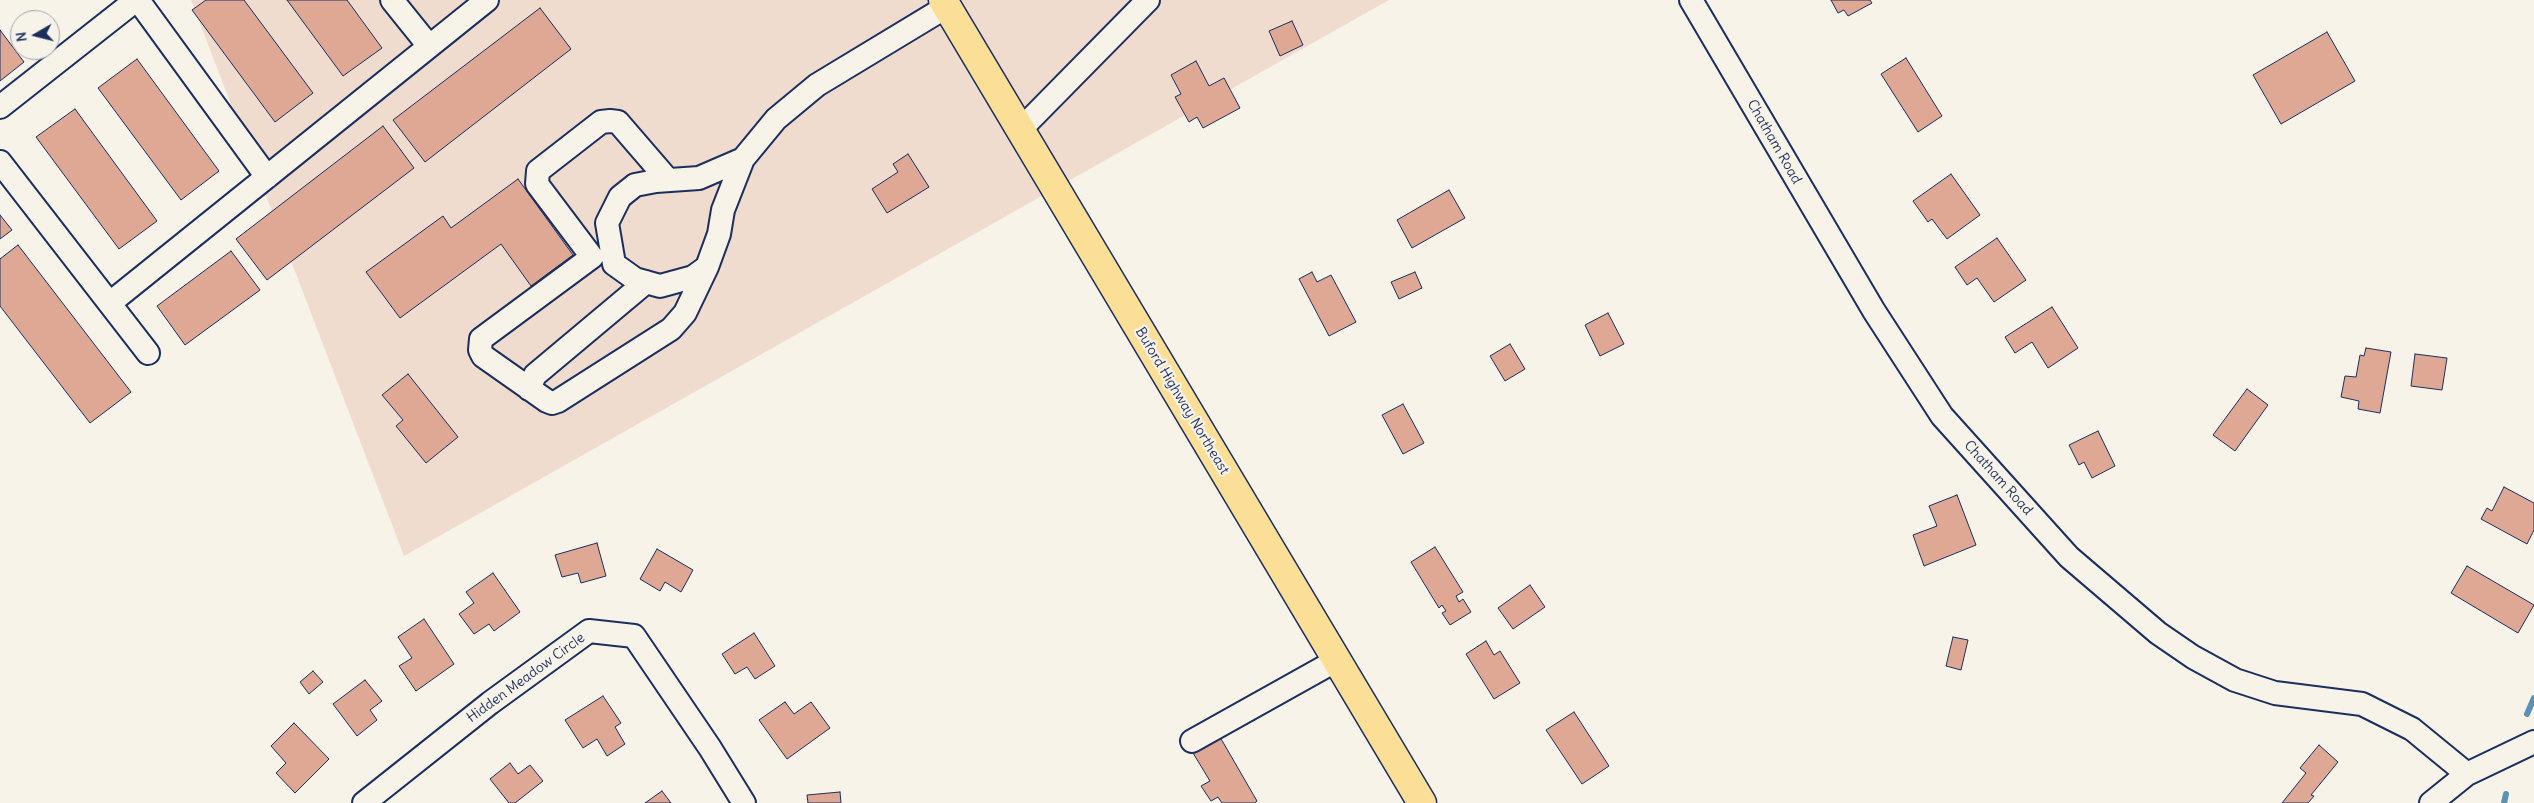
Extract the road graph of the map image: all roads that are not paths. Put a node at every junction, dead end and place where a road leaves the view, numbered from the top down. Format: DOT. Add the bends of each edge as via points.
graph roads {
  1 [pos="137,0"];
  2 [pos="392,0"];
  3 [pos="487,0"];
  4 [pos="1148,0"];
  5 [pos="1691,0"];
  6 [pos="944,3"];
  7 [pos="429,46"];
  8 [pos="0,107"];
  9 [pos="1020,130"];
  10 [pos="744,159"];
  11 [pos="0,162"];
  12 [pos="267,177"];
  13 [pos="668,180"];
  14 [pos="602,254"];
  15 [pos="707,267"];
  16 [pos="646,282"];
  17 [pos="110,303"];
  18 [pos="148,353"];
  19 [pos="528,388"];
  20 [pos="1336,660"];
  21 [pos="1192,741"];
  22 [pos="2534,742"];
  23 [pos="2467,774"];
  24 [pos="364,803"];
  25 [pos="744,803"];
  26 [pos="1422,803"];
  27 [pos="2431,803"];
  1 -- 8 [label="street"];
  1 -- 12 [label="street"];
  2 -- 7 [label="street"];
  3 -- 7 [label="street"];
  4 -- 9 [label="street"];
  5 -- 23 [label="street, Chatham Road" via="1874,311 1942,416 2069,557 2158,633 2234,680 2275,693 2362,704 2412,729"];
  6 -- 9 [label="main road, Buford Highway Northeast"];
  6 -- 10 [label="street" via="817,85 776,119"];
  7 -- 12 [label="street"];
  9 -- 20 [label="main road, Buford Highway Northeast"];
  10 -- 13 [label="street" via="699,178"];
  10 -- 15 [label="street" via="723,210 719,234"];
  11 -- 17 [label="street"];
  12 -- 17 [label="street"];
  13 -- 14 [label="street" via="635,185 620,197 607,223"];
  13 -- 14 [label="street" via="618,122 610,121 601,122 538,170 537,184"];
  14 -- 16 [label="street" via="634,279"];
  14 -- 19 [label="street" via="481,338 483,356"];
  15 -- 16 [label="street" via="693,277 660,286"];
  15 -- 19 [label="street" via="685,313 671,329 558,401 547,401"];
  16 -- 19 [label="street" via="539,372"];
  17 -- 18 [label="street"];
  20 -- 21 [label="street"];
  20 -- 26 [label="main road, Buford Highway Northeast"];
  22 -- 23 [label="street"];
  23 -- 27 [label="street"];
  24 -- 25 [label="street, Hidden Meadow Circle" via="490,703 589,631 634,636"];
}
